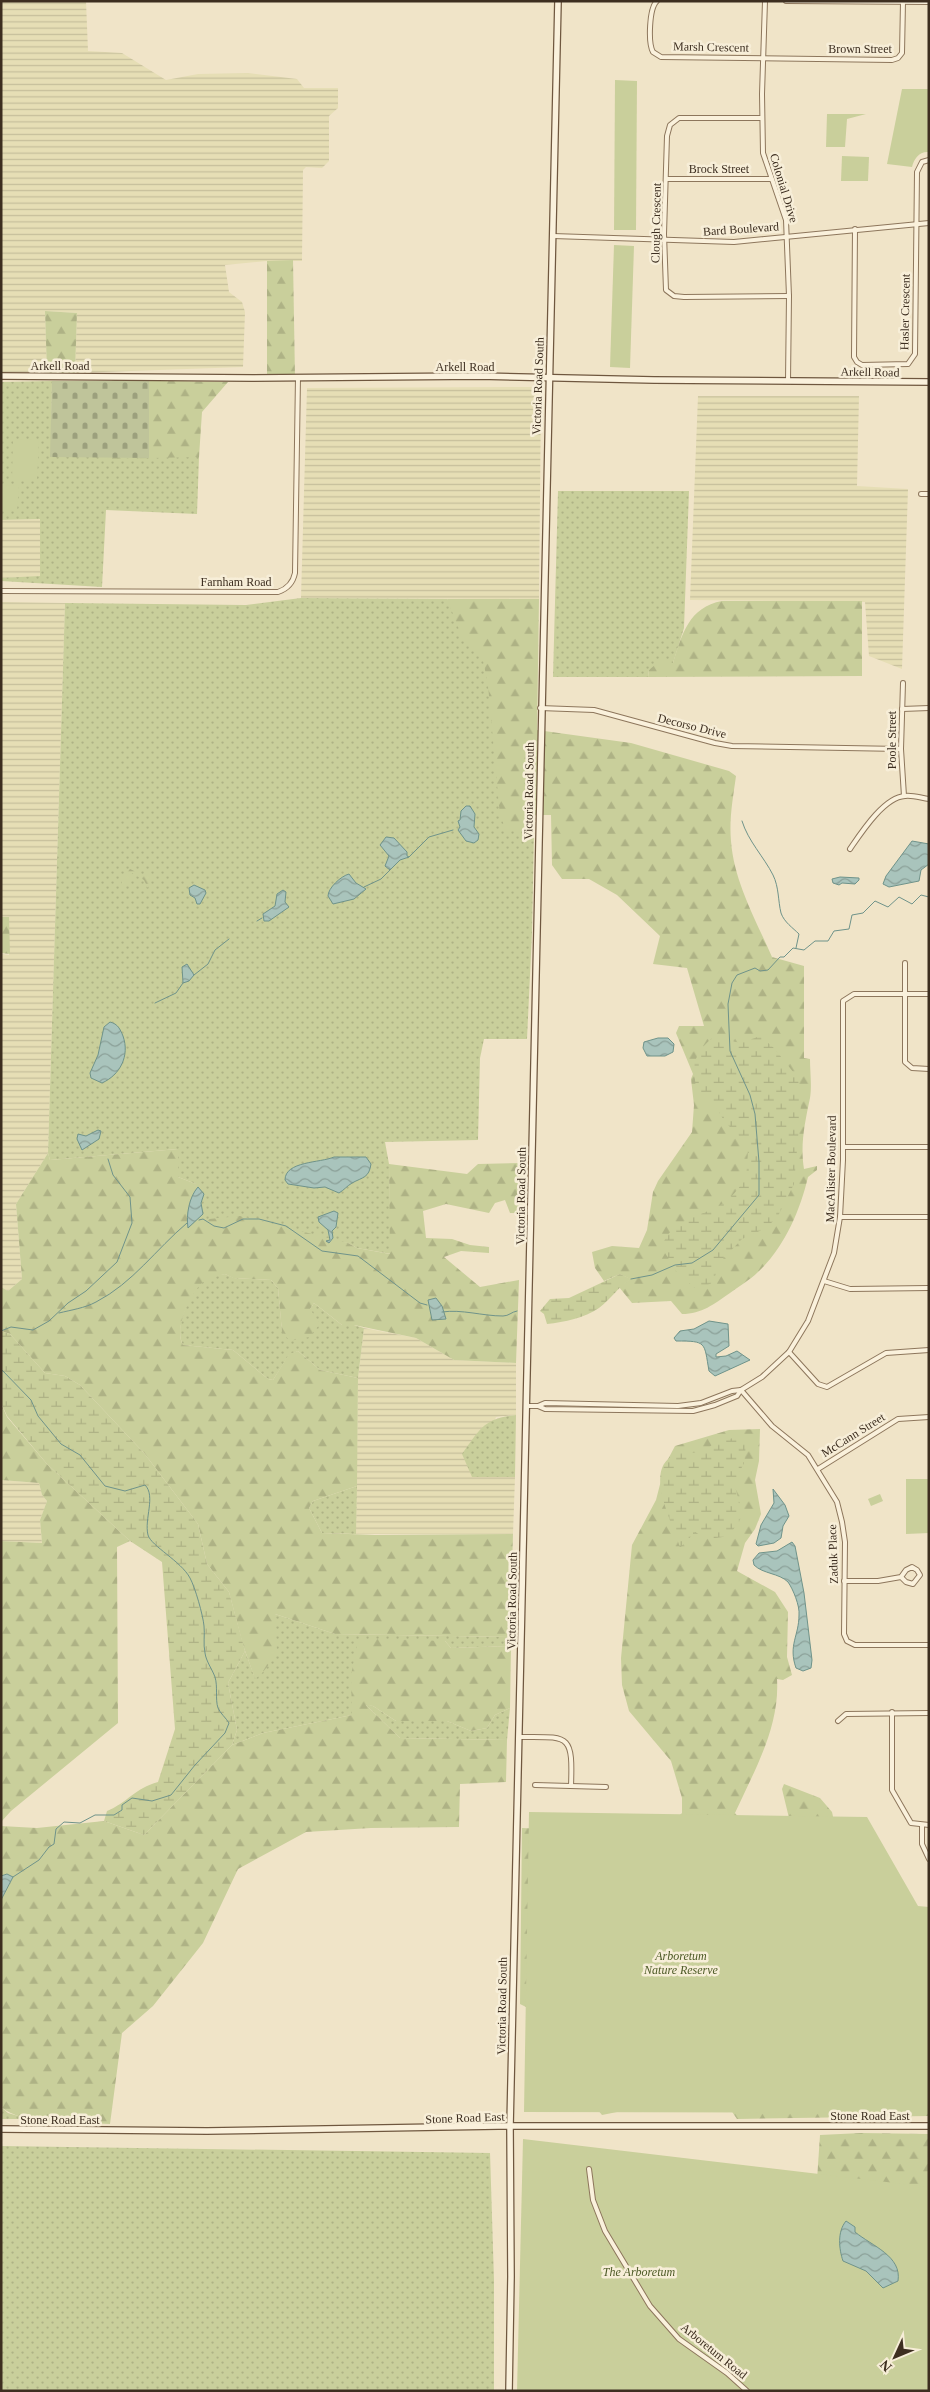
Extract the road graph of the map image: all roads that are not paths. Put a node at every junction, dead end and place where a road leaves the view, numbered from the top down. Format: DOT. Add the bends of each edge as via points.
graph roads {
  1 [pos="558,1"];
  2 [pos="657,1"];
  3 [pos="764,1"];
  4 [pos="786,1"];
  5 [pos="903,2"];
  6 [pos="929,2"];
  7 [pos="764,58"];
  8 [pos="762,118"];
  9 [pos="929,160"];
  10 [pos="666,179"];
  11 [pos="771,179"];
  12 [pos="916,222"];
  13 [pos="929,223"];
  14 [pos="854,229"];
  15 [pos="553,236"];
  16 [pos="787,236"];
  17 [pos="664,241"];
  18 [pos="789,296"];
  19 [pos="1,376"];
  20 [pos="298,377"];
  21 [pos="548,378"];
  22 [pos="788,381"];
  23 [pos="929,382"];
  24 [pos="921,494"];
  25 [pos="929,494"];
  26 [pos="1,591"];
  27 [pos="903,683"];
  28 [pos="540,708"];
  29 [pos="929,708"];
  30 [pos="902,709"];
  31 [pos="901,749"];
  32 [pos="904,796"];
  33 [pos="929,799"];
  34 [pos="850,849"];
  35 [pos="905,963"];
  36 [pos="905,994"];
  37 [pos="929,994"];
  38 [pos="929,1069"];
  39 [pos="843,1147"];
  40 [pos="929,1147"];
  41 [pos="840,1216"];
  42 [pos="929,1217"];
  43 [pos="824,1281"];
  44 [pos="929,1288"];
  45 [pos="929,1350"];
  46 [pos="789,1352"];
  47 [pos="741,1390"];
  48 [pos="594,1404"];
  49 [pos="527,1406"];
  50 [pos="538,1406"];
  51 [pos="594,1410"];
  52 [pos="929,1417"];
  53 [pos="818,1469"];
  54 [pos="901,1577"];
  55 [pos="844,1581"];
  56 [pos="929,1645"];
  57 [pos="892,1712"];
  58 [pos="929,1713"];
  59 [pos="838,1721"];
  60 [pos="519,1737"];
  61 [pos="535,1786"];
  62 [pos="571,1786"];
  63 [pos="606,1787"];
  64 [pos="922,1825"];
  65 [pos="929,1825"];
  66 [pos="929,1859"];
  67 [pos="510,2126"];
  68 [pos="929,2126"];
  69 [pos="1,2130"];
  70 [pos="589,2169"];
  71 [pos="510,2391"];
  72 [pos="747,2391"];
  1 -- 15 [label="main road, Victoria Road South"];
  2 -- 7 [label="street, Marsh Crescent" via="651,10 651,44 656,55"];
  3 -- 7 [label="street, Colonial Drive"];
  4 -- 5 [label="street"];
  5 -- 6 [label="street"];
  5 -- 7 [label="street, Brown Street" via="902,50 898,58"];
  7 -- 8 [label="street, Colonial Drive"];
  8 -- 10 [label="street, Clough Crescent" via="674,120 667,136"];
  8 -- 11 [label="street, Colonial Drive" via="763,153"];
  9 -- 12 [label="street, Hasler Crescent" via="922,162 916,172"];
  10 -- 11 [label="street, Brock Street"];
  10 -- 17 [label="street, Clough Crescent"];
  11 -- 16 [label="street, Colonial Drive" via="786,220"];
  12 -- 13 [label="street, Bard Boulevard"];
  12 -- 14 [label="street, Bard Boulevard"];
  12 -- 14 [label="street, Hasler Crescent" via="915,354 905,365 862,365 854,358"];
  14 -- 16 [label="street, Bard Boulevard"];
  15 -- 17 [label="street, Bard Boulevard"];
  15 -- 21 [label="main road, Victoria Road South"];
  16 -- 17 [label="street, Bard Boulevard" via="734,242"];
  16 -- 18 [label="street, Colonial Drive"];
  17 -- 18 [label="street, Clough Crescent" via="666,290 674,296"];
  18 -- 22 [label="street, Colonial Drive"];
  19 -- 20 [label="main road, Arkell Road"];
  20 -- 21 [label="main road, Arkell Road"];
  20 -- 26 [label="street, Farnham Road" via="295,574 286,588 278,592"];
  21 -- 22 [label="main road, Arkell Road"];
  21 -- 28 [label="main road, Victoria Road South"];
  22 -- 23 [label="main road, Arkell Road"];
  24 -- 25 [label="street"];
  27 -- 30 [label="street, Poole Street"];
  28 -- 31 [label="street, Decorso Drive" via="594,710 732,746"];
  28 -- 49 [label="main road, Victoria Road South"];
  29 -- 30 [label="street"];
  30 -- 31 [label="street, Poole Street"];
  31 -- 32 [label="street, Poole Street"];
  32 -- 33 [label="street"];
  32 -- 34 [label="street" via="874,816"];
  35 -- 36 [label="street"];
  36 -- 37 [label="street, MacAlister Boulevard"];
  36 -- 38 [label="street" via="905,1062 912,1068"];
  36 -- 39 [label="street, MacAlister Boulevard" via="854,994 844,1001"];
  39 -- 40 [label="street"];
  39 -- 41 [label="street, MacAlister Boulevard"];
  41 -- 42 [label="street"];
  41 -- 43 [label="street, MacAlister Boulevard" via="838,1239"];
  43 -- 44 [label="street" via="850,1289"];
  43 -- 46 [label="street, MacAlister Boulevard" via="805,1327"];
  45 -- 46 [label="street" via="886,1353 827,1388 818,1384"];
  46 -- 47 [label="street, MacAlister Boulevard" via="762,1377"];
  47 -- 48 [label="street, MacAlister Boulevard" via="701,1403 678,1406"];
  47 -- 51 [label="street, MacAlister Boulevard" via="726,1401 693,1410"];
  47 -- 53 [label="street, Zaduk Place" via="772,1426 803,1450"];
  48 -- 50 [label="street, MacAlister Boulevard" via="545,1403"];
  48 -- 51 [label="street"];
  49 -- 50 [label="street, MacAlister Boulevard"];
  49 -- 60 [label="main road, Victoria Road South"];
  50 -- 51 [label="street, MacAlister Boulevard"];
  52 -- 53 [label="street, McCann Street" via="896,1420"];
  53 -- 55 [label="street, Zaduk Place" via="840,1513 844,1537"];
  54 -- 54 [label="street" via="913,1584 919,1572 910,1567"];
  54 -- 55 [label="street"];
  55 -- 56 [label="street, Zaduk Place" via="844,1634 849,1643"];
  57 -- 58 [label="street"];
  57 -- 59 [label="street" via="846,1714"];
  57 -- 64 [label="street" via="892,1790 911,1823"];
  60 -- 62 [label="street" via="556,1737 568,1745 572,1754"];
  60 -- 67 [label="main road, Victoria Road South"];
  61 -- 62 [label="street"];
  62 -- 63 [label="street"];
  64 -- 65 [label="street"];
  64 -- 66 [label="street" via="922,1844"];
  67 -- 68 [label="main road, Stone Road East"];
  67 -- 69 [label="main road, Stone Road East"];
  67 -- 71 [label="main road, Victoria Road South"];
  70 -- 72 [label="street, Arboretum Road" via="593,2200 605,2231 650,2306 679,2338"];
}
